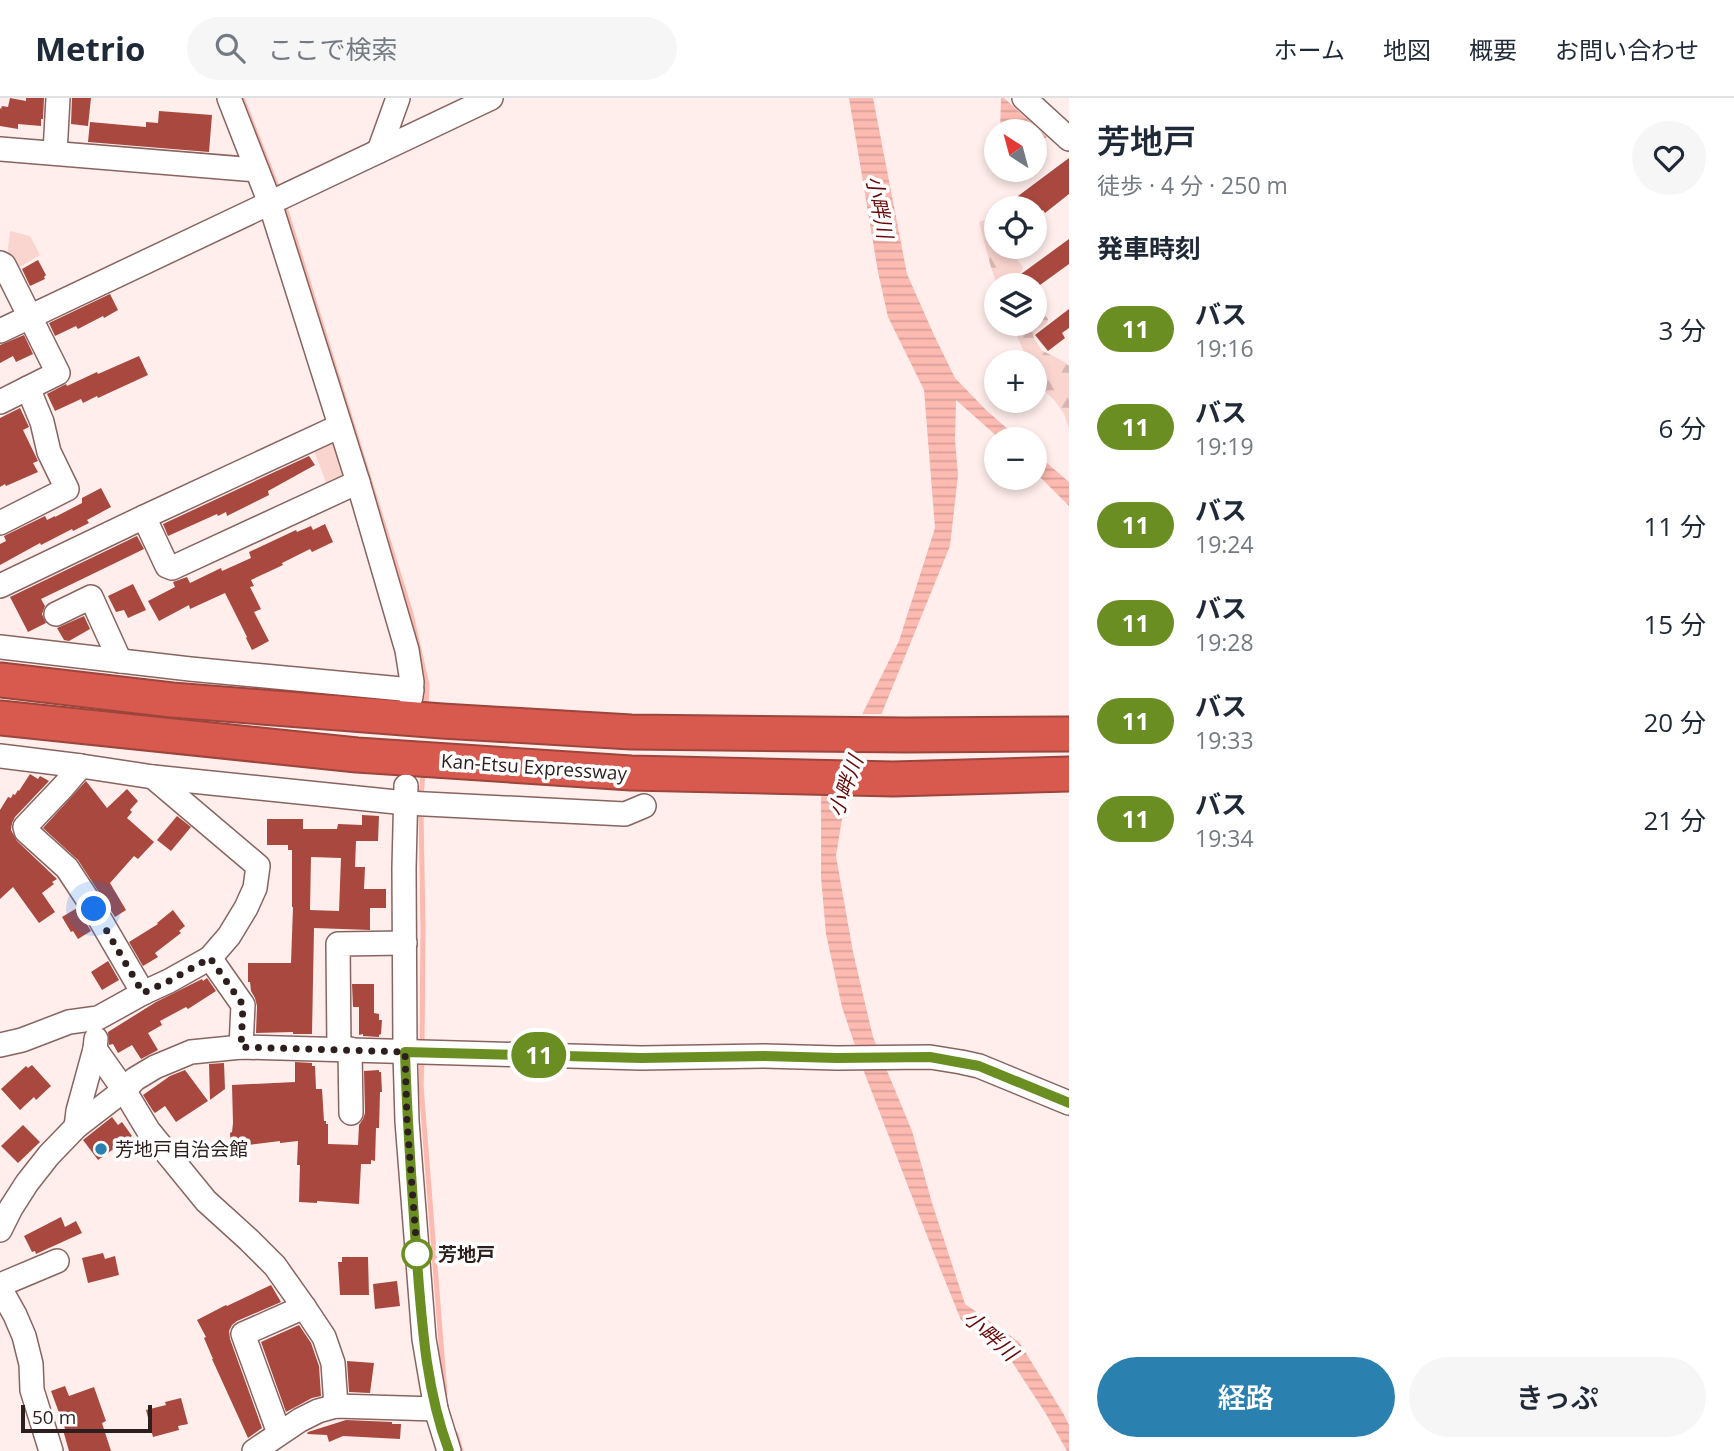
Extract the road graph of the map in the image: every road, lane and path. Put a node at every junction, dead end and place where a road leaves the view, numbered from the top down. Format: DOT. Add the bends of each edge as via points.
graph roads {
  1 [pos="58,98"];
  2 [pos="229,98"];
  3 [pos="398,98"];
  4 [pos="491,98"];
  5 [pos="1024,98"];
  6 [pos="1069,139"];
  7 [pos="0,149"];
  8 [pos="379,151"];
  9 [pos="55,153"];
  10 [pos="257,170"];
  11 [pos="270,203"];
  12 [pos="0,264"];
  13 [pos="30,317"];
  14 [pos="0,331"];
  15 [pos="28,388"];
  16 [pos="0,402"];
  17 [pos="340,426"];
  18 [pos="358,482"];
  19 [pos="144,517"];
  20 [pos="0,523"];
  21 [pos="0,586"];
  22 [pos="56,614"];
  23 [pos="1,647"];
  24 [pos="120,661"];
  25 [pos="0,680"];
  26 [pos="0,718"];
  27 [pos="1069,734"];
  28 [pos="0,756"];
  29 [pos="81,765"];
  30 [pos="1069,774"];
  31 [pos="153,777"];
  32 [pos="406,795"];
  33 [pos="644,806"];
  34 [pos="405,943"];
  35 [pos="210,958"];
  36 [pos="143,993"];
  37 [pos="98,1018"];
  38 [pos="0,1045"];
  39 [pos="241,1047"];
  40 [pos="95,1049"];
  41 [pos="344,1049"];
  42 [pos="415,1052"];
  43 [pos="124,1090"];
  44 [pos="1069,1103"];
  45 [pos="351,1113"];
  46 [pos="76,1127"];
  47 [pos="0,1230"];
  48 [pos="57,1261"];
  49 [pos="0,1287"];
  50 [pos="304,1307"];
  51 [pos="336,1406"];
  52 [pos="436,1409"];
  53 [pos="279,1433"];
  54 [pos="51,1451"];
  55 [pos="254,1451"];
  56 [pos="449,1451"];
  1 -- 9 [label="street"];
  2 -- 10 [label="street"];
  3 -- 8 [label="street"];
  4 -- 8 [label="street"];
  5 -- 6 [label="street"];
  7 -- 9 [label="street"];
  8 -- 11 [label="street"];
  9 -- 10 [label="street"];
  10 -- 11 [label="street"];
  11 -- 13 [label="street"];
  11 -- 17 [label="street"];
  12 -- 13 [label="street"];
  13 -- 14 [label="street"];
  13 -- 15 [label="street" via="58,373"];
  15 -- 16 [label="street"];
  15 -- 20 [label="street" via="67,489"];
  17 -- 18 [label="street"];
  17 -- 19 [label="street"];
  18 -- 19 [label="street" via="172,568"];
  18 -- 24 [label="street" via="407,650 411,694"];
  19 -- 21 [label="street"];
  22 -- 24 [label="street" via="92,597"];
  23 -- 24 [label="street"];
  25 -- 27 [label="highway, Kan-Etsu Expressway" via="172,700 631,732"];
  26 -- 30 [label="highway, Kan-Etsu Expressway" via="356,755 631,773 893,779"];
  28 -- 29 [label="street"];
  29 -- 31 [label="street"];
  29 -- 36 [label="street" via="26,831 67,868"];
  31 -- 32 [label="street"];
  31 -- 35 [label="street" via="258,866 246,908"];
  32 -- 33 [label="street" via="625,814"];
  32 -- 34 [label="street"];
  34 -- 41 [label="street" via="338,944"];
  34 -- 42 [label="street"];
  35 -- 36 [label="street"];
  35 -- 39 [label="street" via="243,1005"];
  36 -- 37 [label="street"];
  37 -- 38 [label="street" via="69,1022"];
  37 -- 40 [label="street"];
  39 -- 41 [label="street"];
  39 -- 43 [label="street" via="191,1052 155,1067"];
  40 -- 43 [label="street"];
  40 -- 46 [label="street"];
  41 -- 42 [label="street"];
  41 -- 45 [label="street"];
  42 -- 44 [label="street" via="641,1058 930,1057 979,1066"];
  42 -- 52 [label="street" via="407,1121 424,1339"];
  43 -- 46 [label="street"];
  43 -- 50 [label="street" via="148,1130 206,1201 275,1266"];
  46 -- 47 [label="street" via="27,1183"];
  48 -- 49 [label="street"];
  49 -- 54 [label="street" via="24,1336 32,1390"];
  50 -- 51 [label="street" via="324,1337 333,1363"];
  50 -- 53 [label="street" via="243,1335"];
  51 -- 52 [label="street"];
  51 -- 53 [label="street"];
  52 -- 56 [label="street"];
  53 -- 55 [label="street"];
}
